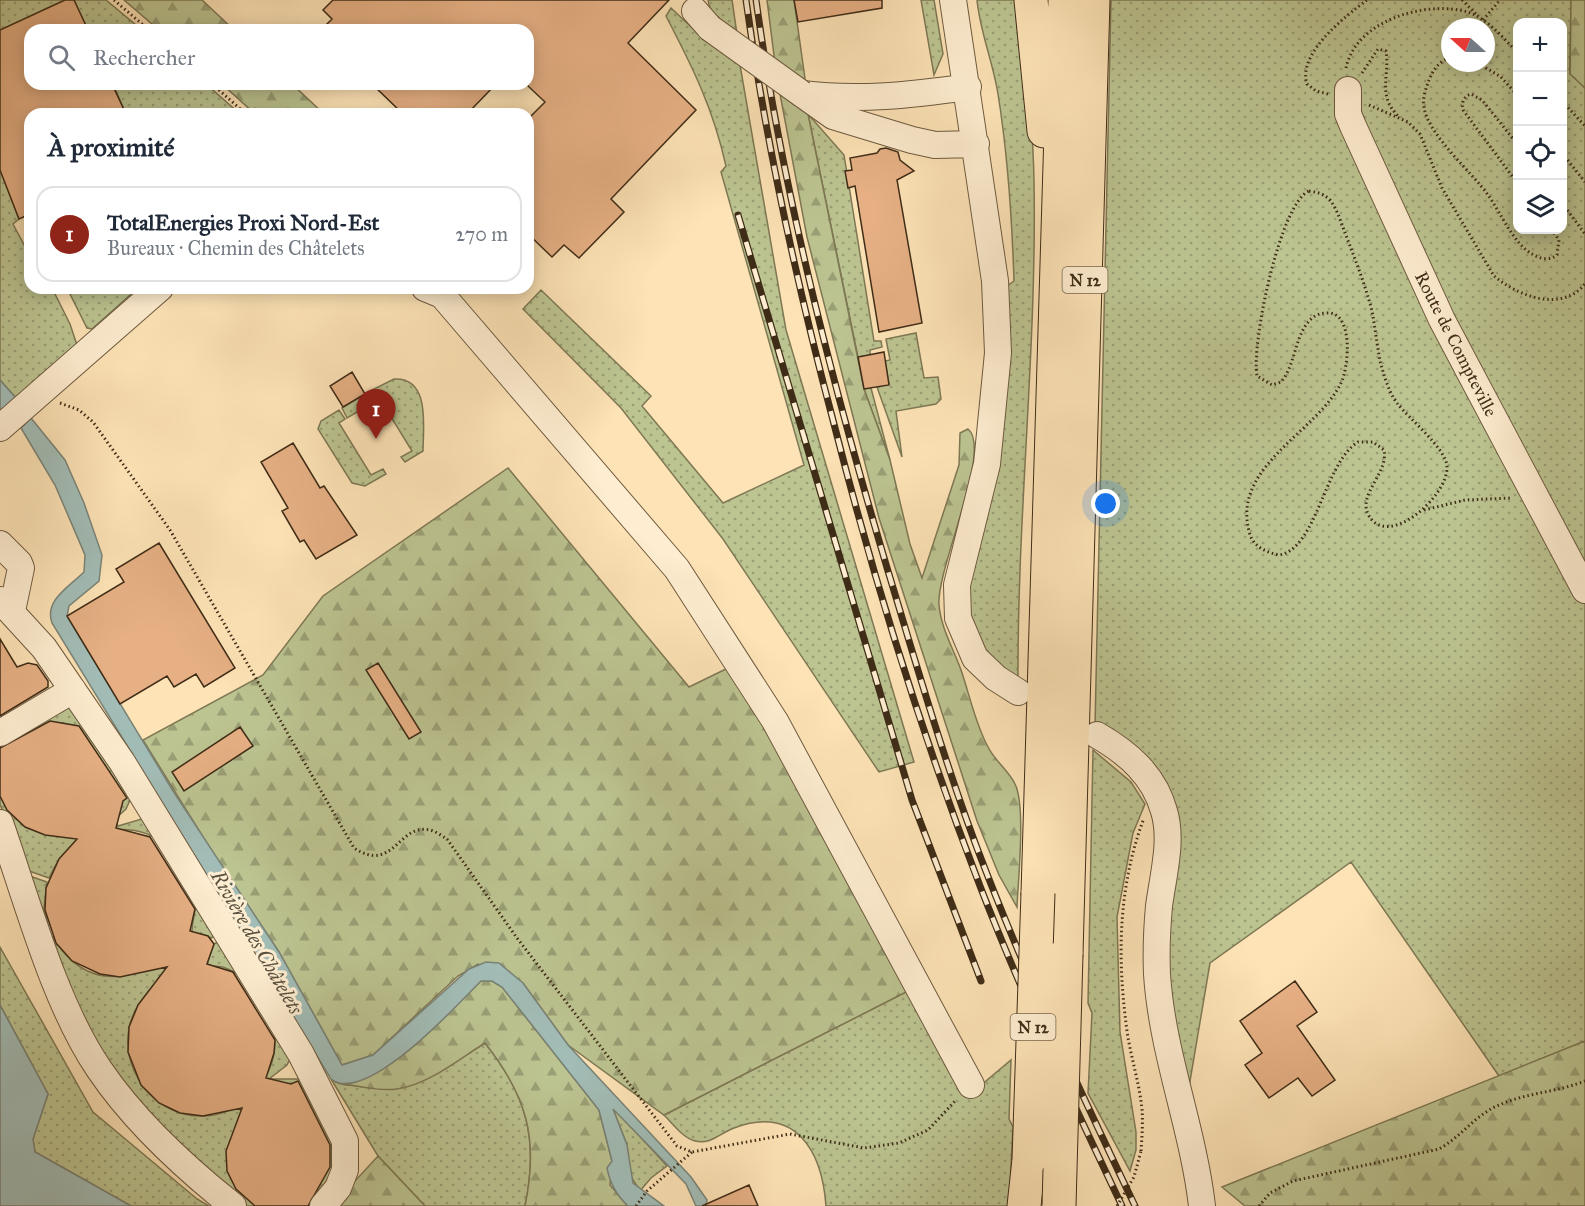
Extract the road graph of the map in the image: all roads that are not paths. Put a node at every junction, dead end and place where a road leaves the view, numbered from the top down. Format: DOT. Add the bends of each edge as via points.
graph roads {
  1 [pos="953,0"];
  2 [pos="1032,0"];
  3 [pos="1065,0"];
  4 [pos="1093,0"];
  5 [pos="703,20"];
  6 [pos="968,87"];
  7 [pos="1348,90"];
  8 [pos="802,94"];
  9 [pos="907,96"];
  10 [pos="912,140"];
  11 [pos="976,144"];
  12 [pos="153,294"];
  13 [pos="436,294"];
  14 [pos="18,413"];
  15 [pos="1051,489"];
  16 [pos="0,544"];
  17 [pos="1585,590"];
  18 [pos="6,605"];
  19 [pos="73,690"];
  20 [pos="1018,692"];
  21 [pos="0,733"];
  22 [pos="1096,735"];
  23 [pos="0,823"];
  24 [pos="970,1085"];
  25 [pos="233,1206"];
  26 [pos="323,1206"];
  27 [pos="1024,1206"];
  28 [pos="1059,1206"];
  29 [pos="1202,1206"];
  1 -- 6 [label="street"];
  2 -- 15 [label="highway" via="1043,129 1043,311"];
  3 -- 15 [label="highway, N 12"];
  4 -- 28 [label="highway, N 12, bridge"];
  5 -- 8 [label="street, bridge"];
  6 -- 9 [label="street"];
  6 -- 11 [label="street"];
  7 -- 17 [label="street, Route de Compteville" via="1348,114 1400,232 1442,320"];
  8 -- 9 [label="street" via="828,98"];
  8 -- 10 [label="street" via="833,116"];
  9 -- 10 [label="street"];
  10 -- 11 [label="street" via="935,145"];
  11 -- 20 [label="street" via="995,281 998,353 987,464 957,585 958,618 975,658"];
  12 -- 14 [label="street"];
  13 -- 24 [label="street" via="677,569 775,720"];
  15 -- 27 [label="highway, N 12, bridge" via="1029,1160"];
  16 -- 18 [label="street" via="21,568"];
  18 -- 19 [label="street" via="44,648"];
  19 -- 21 [label="street"];
  19 -- 26 [label="street" via="169,836 301,1054 341,1129 347,1153 345,1170 338,1188"];
  22 -- 29 [label="street" via="1123,751 1146,774 1165,814 1166,849 1157,940 1159,991"];
  23 -- 25 [label="street" via="56,983 98,1068 165,1145"];
}
